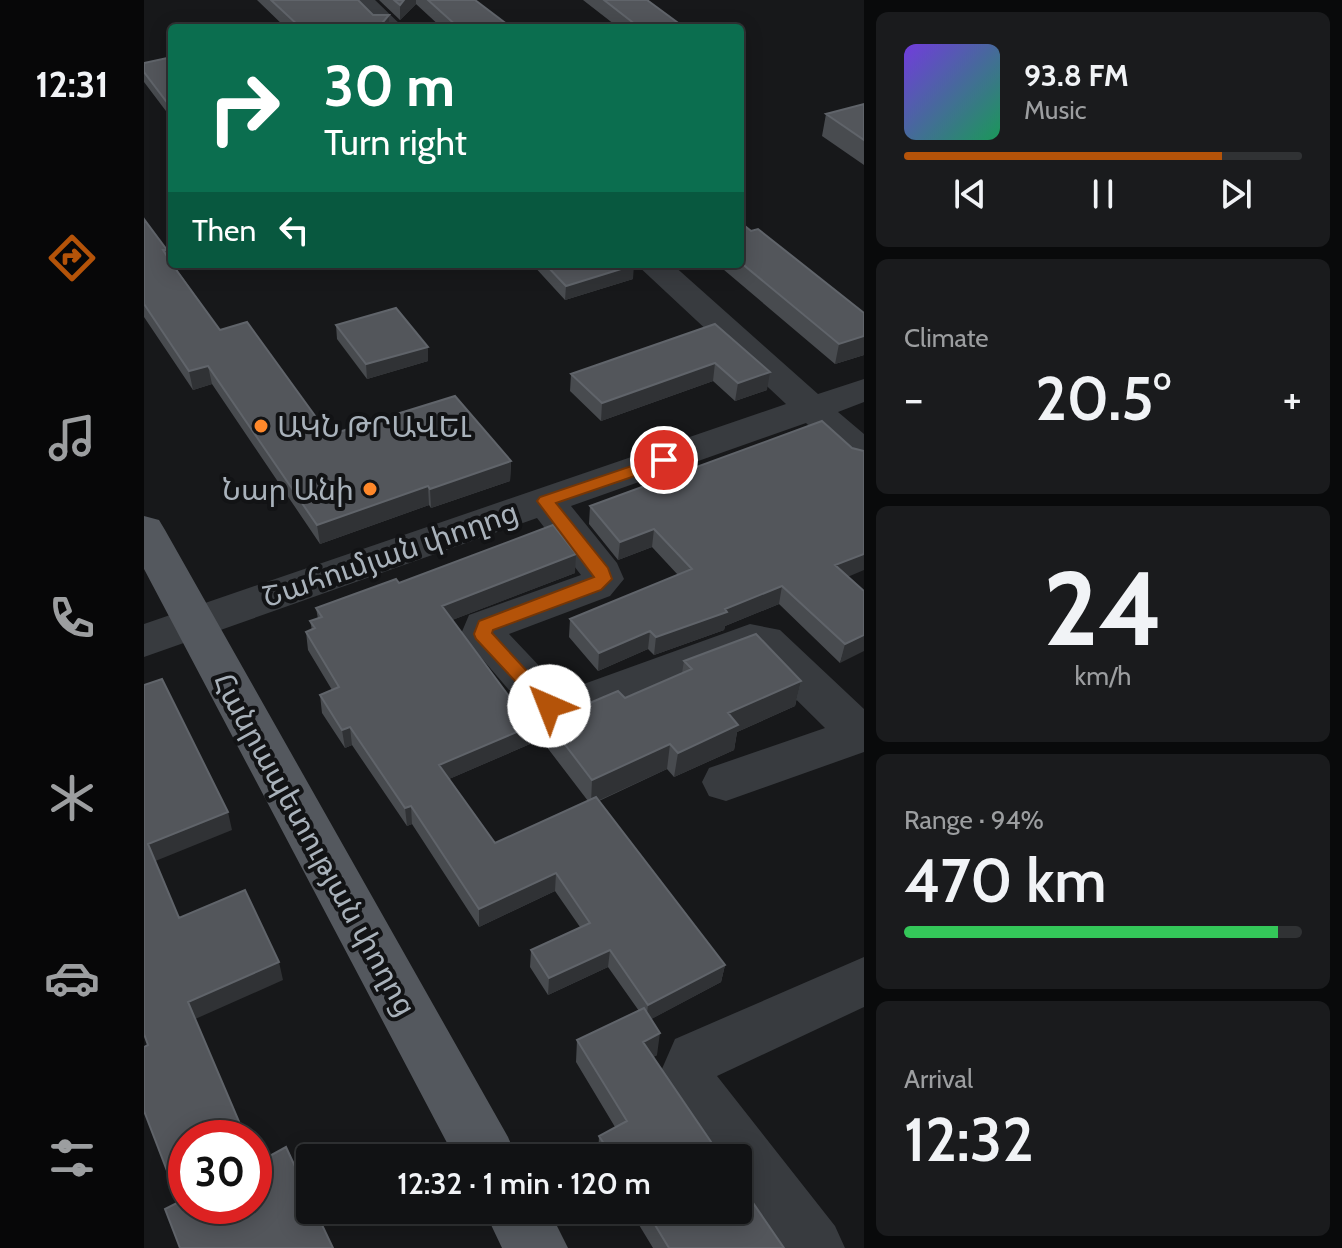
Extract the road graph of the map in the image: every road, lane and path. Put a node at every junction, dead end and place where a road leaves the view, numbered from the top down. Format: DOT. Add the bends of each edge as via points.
graph roads {
  1 [pos="360,0"];
  2 [pos="387,24"];
  3 [pos="656,268"];
  4 [pos="864,390"];
  5 [pos="813,409"];
  6 [pos="864,455"];
  7 [pos="545,501"];
  8 [pos="144,530"];
  9 [pos="194,623"];
  10 [pos="144,641"];
  11 [pos="862,734"];
  12 [pos="726,782"];
  13 [pos="864,981"];
  14 [pos="479,1144"];
  15 [pos="523,1224"];
  16 [pos="536,1248"];
  17 [pos="813,1248"];
  1 -- 2 [label="street"];
  3 -- 5 [label="street"];
  4 -- 5 [label="street, Շահումյան փողոց"];
  5 -- 6 [label="street"];
  5 -- 7 [label="street, Շահումյան փողոց"];
  7 -- 9 [label="street, Շահումյան փողոց"];
  7 -- 11 [label="street" via="603,579 485,626 483,634 549,706 572,706 750,640 764,641"];
  8 -- 9 [label="main road, Հանրապետության փողոց"];
  9 -- 10 [label="street, Շահումյան փողոց"];
  9 -- 14 [label="main road, Հանրապետության փողոց"];
  11 -- 12 [label="street"];
  13 -- 17 [label="street" via="695,1058 687,1078"];
  15 -- 16 [label="main road"];
}
